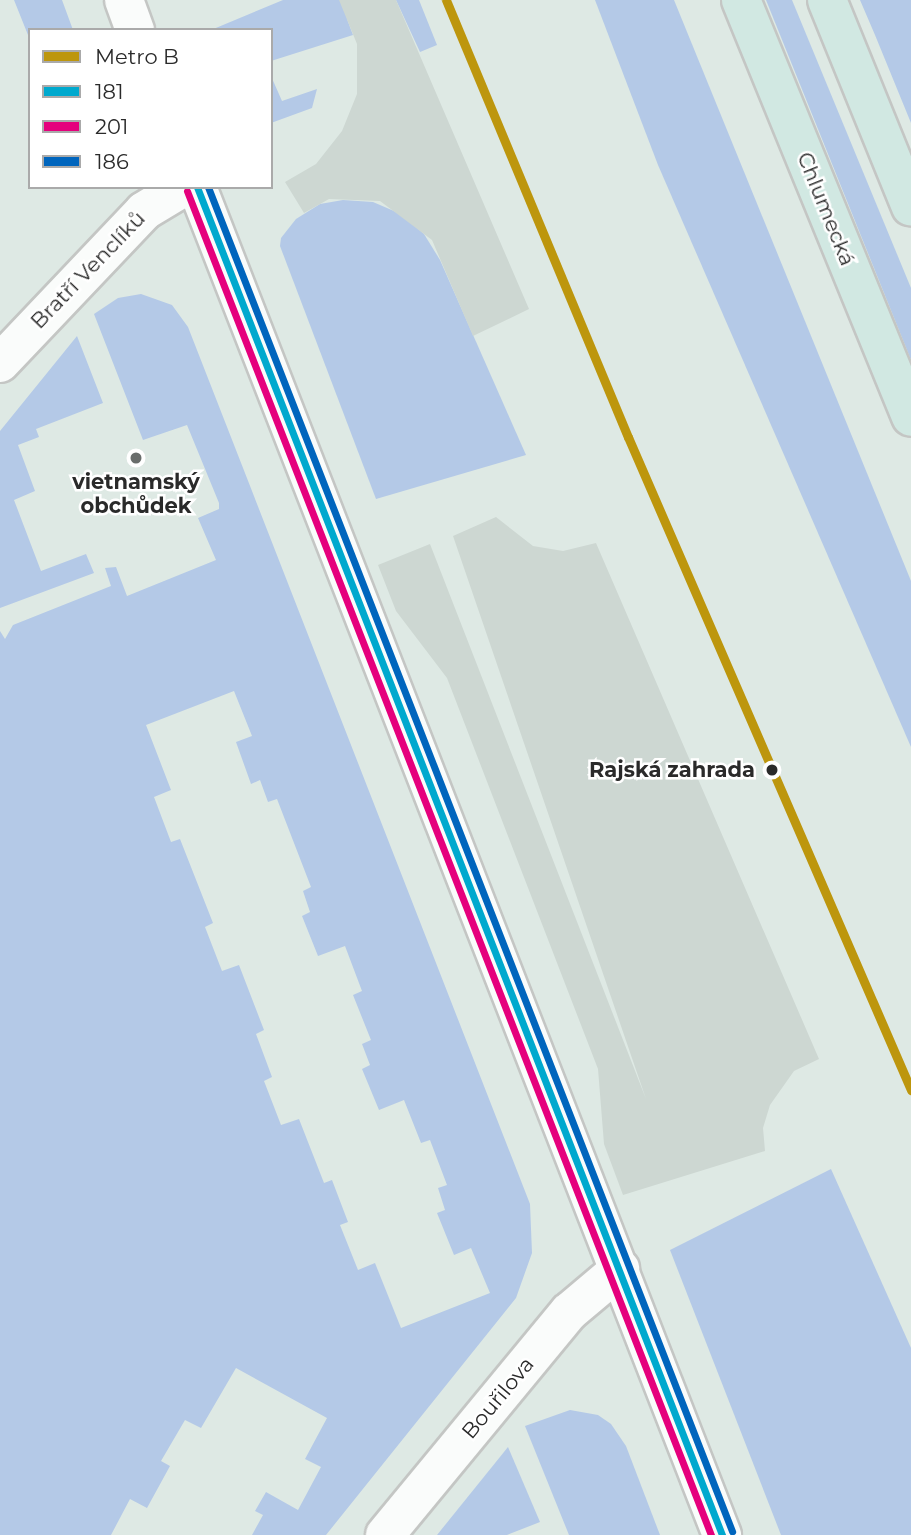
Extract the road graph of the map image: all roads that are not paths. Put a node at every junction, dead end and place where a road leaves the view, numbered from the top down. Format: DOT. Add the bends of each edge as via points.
graph roads {
  1 [pos="124,0"];
  2 [pos="741,0"];
  3 [pos="827,0"];
  4 [pos="134,28"];
  5 [pos="181,189"];
  6 [pos="198,189"];
  7 [pos="911,207"];
  8 [pos="0,363"];
  9 [pos="911,417"];
  10 [pos="620,1269"];
  11 [pos="385,1535"];
  12 [pos="722,1535"];
  1 -- 4 [label="street"];
  2 -- 9 [label="main road, Chlumecká"];
  3 -- 7 [label="main road"];
  5 -- 8 [label="street, Bratří Venclíků" via="144,211"];
  6 -- 10 [label="street" via="353,597"];
  10 -- 11 [label="street, Bouřilova" via="569,1312"];
  10 -- 12 [label="street"];
}
